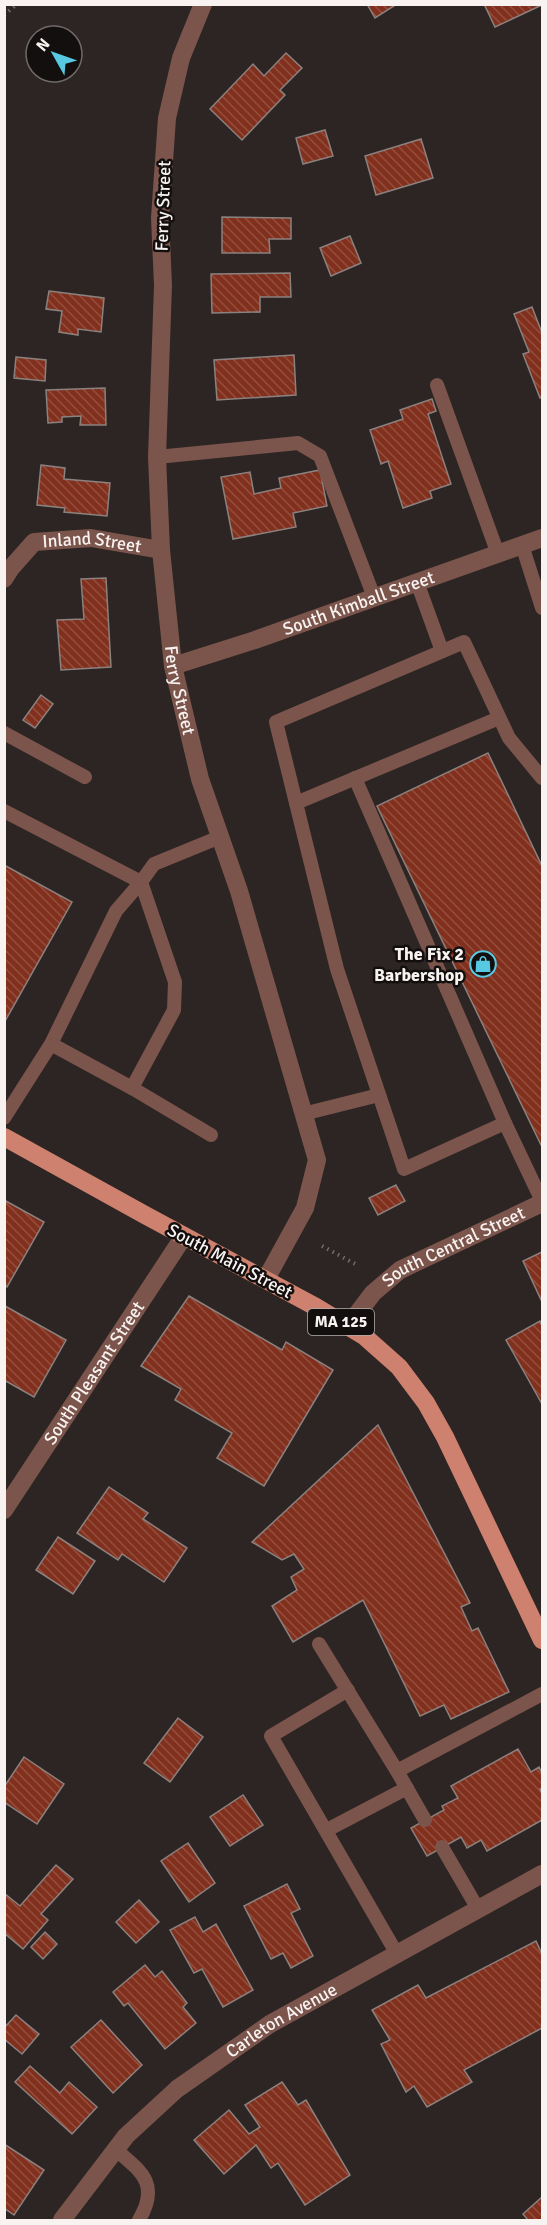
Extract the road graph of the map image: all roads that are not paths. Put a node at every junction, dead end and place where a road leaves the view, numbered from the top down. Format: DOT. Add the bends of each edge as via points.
graph roads {
  1 [pos="203,4"];
  2 [pos="437,385"];
  3 [pos="157,457"];
  4 [pos="543,538"];
  5 [pos="522,545"];
  6 [pos="161,550"];
  7 [pos="498,554"];
  8 [pos="4,579"];
  9 [pos="417,582"];
  10 [pos="374,597"];
  11 [pos="543,608"];
  12 [pos="442,651"];
  13 [pos="173,666"];
  14 [pos="499,718"];
  15 [pos="4,733"];
  16 [pos="86,777"];
  17 [pos="355,778"];
  18 [pos="543,778"];
  19 [pos="296,803"];
  20 [pos="4,811"];
  21 [pos="220,837"];
  22 [pos="141,882"];
  23 [pos="51,1044"];
  24 [pos="132,1088"];
  25 [pos="379,1095"];
  26 [pos="303,1114"];
  27 [pos="4,1118"];
  28 [pos="505,1123"];
  29 [pos="211,1135"];
  30 [pos="4,1137"];
  31 [pos="543,1202"];
  32 [pos="184,1236"];
  33 [pos="266,1279"];
  34 [pos="348,1326"];
  35 [pos="4,1510"];
  36 [pos="543,1640"];
  37 [pos="319,1644"];
  38 [pos="348,1690"];
  39 [pos="543,1694"];
  40 [pos="397,1771"];
  41 [pos="406,1788"];
  42 [pos="425,1820"];
  43 [pos="327,1830"];
  44 [pos="442,1847"];
  45 [pos="543,1874"];
  46 [pos="478,1909"];
  47 [pos="397,1954"];
  48 [pos="115,2149"];
  49 [pos="141,2217"];
  50 [pos="62,2220"];
  51 [pos="156,2220"];
  1 -- 3 [label="street, Ferry Street" via="180,58 167,118 160,218 163,285"];
  2 -- 7 [label="lane"];
  3 -- 6 [label="street, Ferry Street"];
  3 -- 10 [label="lane" via="298,443 320,456"];
  4 -- 5 [label="street, South Kimball Street"];
  5 -- 7 [label="street, South Kimball Street"];
  5 -- 11 [label="lane"];
  6 -- 8 [label="street, Inland Street" via="90,538 34,542"];
  6 -- 13 [label="street, Ferry Street"];
  7 -- 9 [label="street, South Kimball Street"];
  9 -- 10 [label="street, South Kimball Street"];
  9 -- 12 [label="lane"];
  10 -- 13 [label="street, South Kimball Street"];
  12 -- 14 [label="lane" via="464,642"];
  12 -- 19 [label="lane" via="276,722"];
  13 -- 21 [label="street, Ferry Street" via="200,779"];
  14 -- 17 [label="lane"];
  14 -- 18 [label="lane" via="509,738"];
  15 -- 16 [label="lane"];
  17 -- 19 [label="lane"];
  17 -- 28 [label="lane"];
  19 -- 25 [label="lane" via="337,969"];
  20 -- 22 [label="lane"];
  21 -- 22 [label="lane" via="154,864"];
  21 -- 26 [label="street, Ferry Street"];
  22 -- 23 [label="lane" via="116,911"];
  22 -- 24 [label="lane" via="175,982 174,1010"];
  23 -- 24 [label="lane"];
  23 -- 27 [label="lane"];
  24 -- 29 [label="lane"];
  25 -- 26 [label="lane"];
  25 -- 28 [label="lane" via="404,1169"];
  26 -- 33 [label="street, Ferry Street" via="317,1160 305,1208"];
  28 -- 31 [label="lane"];
  30 -- 32 [label="main road, South Main Street / MA 125"];
  31 -- 34 [label="street, South Central Street" via="400,1270 373,1293"];
  32 -- 33 [label="main road, South Main Street / MA 125"];
  32 -- 35 [label="street, South Pleasant Street"];
  33 -- 34 [label="main road, South Main Street / MA 125"];
  34 -- 36 [label="main road, South Main Street / MA 125" via="399,1367 426,1402"];
  37 -- 38 [label="lane"];
  38 -- 40 [label="lane"];
  38 -- 43 [label="lane" via="271,1736"];
  39 -- 40 [label="lane"];
  40 -- 41 [label="lane"];
  41 -- 42 [label="lane"];
  41 -- 43 [label="lane"];
  43 -- 47 [label="lane"];
  44 -- 46 [label="lane"];
  45 -- 46 [label="street, Carleton Avenue"];
  46 -- 47 [label="street, Carleton Avenue"];
  47 -- 48 [label="street, Carleton Avenue" via="270,2024 177,2089"];
  48 -- 49 [label="lane" via="146,2180 150,2196"];
  48 -- 50 [label="street, Carleton Avenue"];
  49 -- 51 [label="lane"];
}
